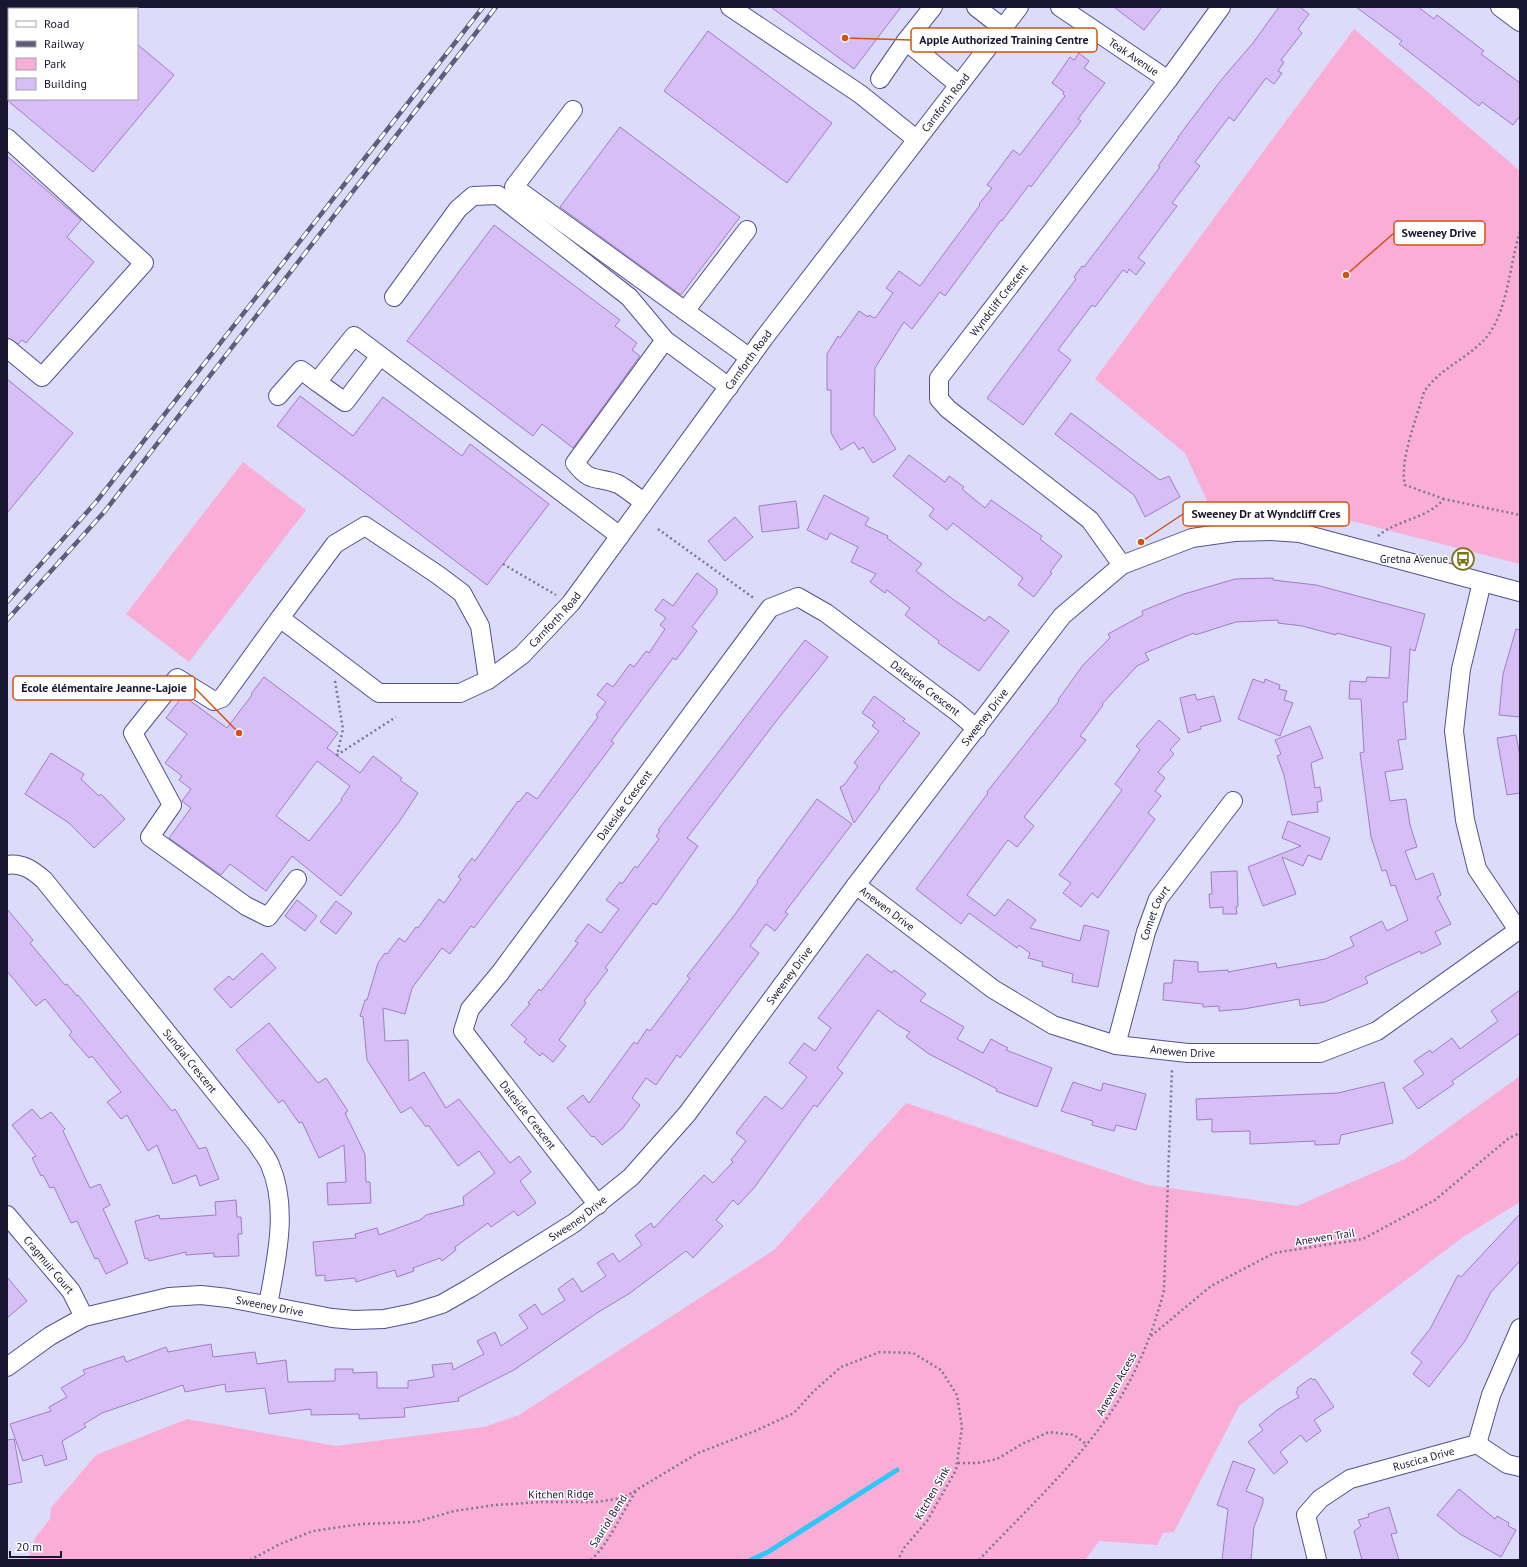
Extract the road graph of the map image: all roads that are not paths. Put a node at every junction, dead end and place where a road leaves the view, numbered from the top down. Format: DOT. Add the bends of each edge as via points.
graph roads {
  1 [pos="730,7"];
  2 [pos="933,7"];
  3 [pos="976,7"];
  4 [pos="1019,7"];
  5 [pos="1060,7"];
  6 [pos="1221,7"];
  7 [pos="1003,28"];
  8 [pos="906,42"];
  9 [pos="880,79"];
  10 [pos="1168,80"];
  11 [pos="959,85"];
  12 [pos="573,110"];
  13 [pos="7,138"];
  14 [pos="916,139"];
  15 [pos="747,230"];
  16 [pos="394,297"];
  17 [pos="685,311"];
  18 [pos="665,340"];
  19 [pos="7,348"];
  20 [pos="380,356"];
  21 [pos="750,358"];
  22 [pos="317,382"];
  23 [pos="729,386"];
  24 [pos="278,396"];
  25 [pos="644,502"];
  26 [pos="620,536"];
  27 [pos="1122,565"];
  28 [pos="1482,582"];
  29 [pos="1520,592"];
  30 [pos="280,618"];
  31 [pos="488,680"];
  32 [pos="977,729"];
  33 [pos="1232,801"];
  34 [pos="7,866"];
  35 [pos="297,879"];
  36 [pos="856,885"];
  37 [pos="1519,929"];
  38 [pos="1116,1045"];
  39 [pos="598,1205"];
  40 [pos="7,1215"];
  41 [pos="268,1305"];
  42 [pos="84,1317"];
  43 [pos="1520,1328"];
  44 [pos="7,1367"];
  45 [pos="1477,1444"];
  46 [pos="1520,1467"];
  47 [pos="1317,1560"];
  1 -- 14 [label="street" via="860,94"];
  2 -- 8 [label="street"];
  3 -- 7 [label="street"];
  4 -- 7 [label="street, Carnforth Road"];
  5 -- 10 [label="street, Teak Avenue"];
  6 -- 10 [label="street, Wyndcliff Crescent"];
  7 -- 11 [label="street, Carnforth Road"];
  8 -- 9 [label="street"];
  8 -- 11 [label="street"];
  10 -- 27 [label="street, Wyndcliff Crescent" via="939,378 939,399 948,409 1090,520"];
  11 -- 14 [label="street, Carnforth Road"];
  12 -- 17 [label="street" via="514,187"];
  13 -- 19 [label="street" via="144,264 42,378"];
  14 -- 21 [label="street, Carnforth Road"];
  15 -- 17 [label="street"];
  16 -- 18 [label="street" via="458,209 473,196 498,195 629,297"];
  17 -- 21 [label="street"];
  18 -- 23 [label="street"];
  18 -- 25 [label="street" via="575,463 582,472 594,479 620,485"];
  20 -- 22 [label="street" via="354,336"];
  20 -- 22 [label="street" via="345,402"];
  20 -- 26 [label="street"];
  21 -- 23 [label="street, Carnforth Road"];
  22 -- 24 [label="street" via="301,370"];
  23 -- 25 [label="street, Carnforth Road"];
  25 -- 26 [label="street, Carnforth Road"];
  26 -- 31 [label="street, Carnforth Road" via="571,603 522,655"];
  27 -- 28 [label="street, Sweeney Drive" via="1192,538 1234,532 1271,531 1300,533"];
  27 -- 32 [label="street, Sweeney Drive" via="1062,616"];
  28 -- 29 [label="street, Sweeney Drive"];
  28 -- 37 [label="street" via="1461,669 1454,731 1465,820 1477,869"];
  30 -- 31 [label="street, Carnforth Road" via="379,693 460,693"];
  30 -- 31 [label="street" via="335,544 365,526 462,593 480,626"];
  30 -- 35 [label="street" via="222,698 214,701 177,678 133,734 172,805 150,837 246,906 268,917"];
  32 -- 36 [label="street, Sweeney Drive"];
  32 -- 39 [label="street, Daleside Crescent" via="826,613 798,598 770,608 470,1010 463,1031"];
  33 -- 38 [label="street, Comet Court" via="1158,899 1146,932"];
  34 -- 41 [label="street, Sundial Crescent" via="13,864 30,869 44,880 257,1144 270,1164 277,1190 279,1218"];
  36 -- 38 [label="street, Anewen Drive" via="993,989 1053,1025"];
  36 -- 39 [label="street, Sweeney Drive" via="687,1114 631,1177"];
  37 -- 38 [label="street, Anewen Drive" via="1377,1031 1320,1053 1188,1053"];
  39 -- 41 [label="street, Sweeney Drive" via="574,1223 470,1288 442,1304 413,1313 384,1319 354,1320"];
  40 -- 42 [label="street, Cragmuir Court" via="62,1278"];
  41 -- 42 [label="street, Sweeney Drive" via="201,1295 169,1297"];
  42 -- 44 [label="street, Sweeney Drive" via="50,1336"];
  43 -- 45 [label="street" via="1491,1396"];
  45 -- 46 [label="street" via="1507,1464"];
  45 -- 47 [label="street, Ruscica Drive" via="1350,1480 1320,1499 1306,1515"];
}
